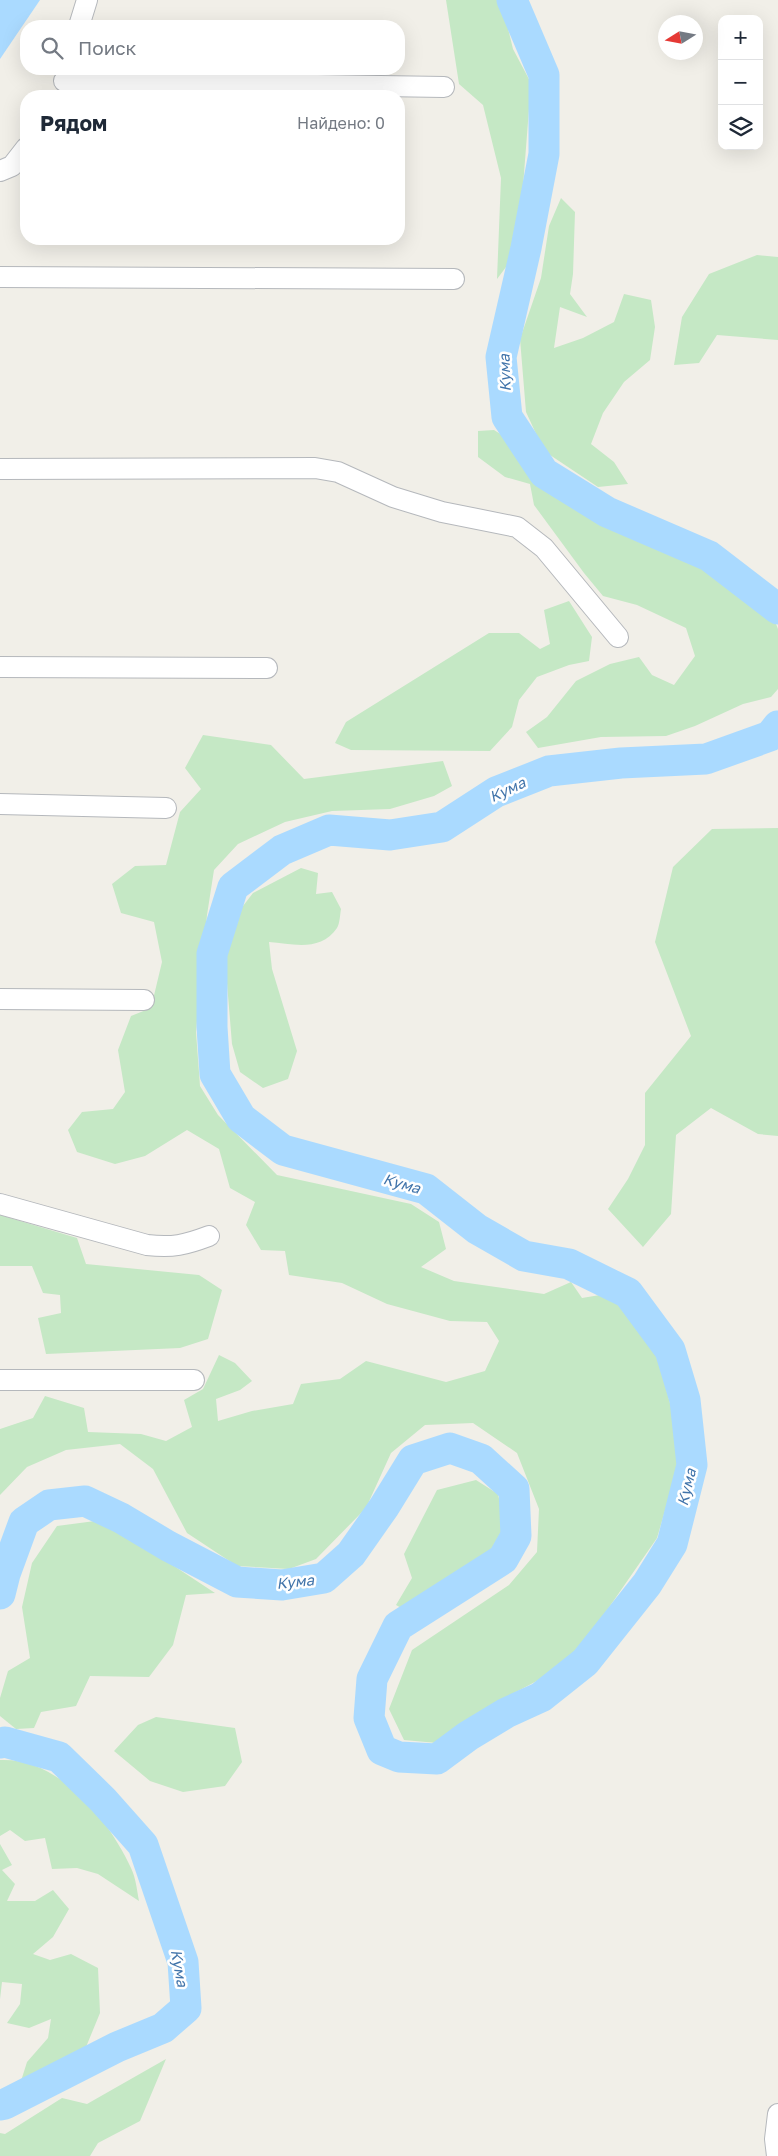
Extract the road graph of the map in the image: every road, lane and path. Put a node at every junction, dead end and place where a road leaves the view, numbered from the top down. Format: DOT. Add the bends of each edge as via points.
graph roads {
  1 [pos="87,0"];
  2 [pos="81,20"];
  3 [pos="62,82"];
  4 [pos="444,87"];
  5 [pos="20,156"];
  6 [pos="0,171"];
  7 [pos="0,277"];
  8 [pos="454,279"];
  9 [pos="0,469"];
  10 [pos="618,637"];
  11 [pos="0,667"];
  12 [pos="268,668"];
  13 [pos="0,804"];
  14 [pos="166,808"];
  15 [pos="0,1000"];
  16 [pos="144,1000"];
  17 [pos="0,1204"];
  18 [pos="209,1236"];
  19 [pos="0,1380"];
  20 [pos="194,1380"];
  21 [pos="778,2114"];
  22 [pos="777,2156"];
  1 -- 2 [label="street"];
  3 -- 4 [label="street"];
  5 -- 6 [label="street" via="12,166"];
  7 -- 8 [label="street"];
  9 -- 10 [label="street" via="315,468 338,472 394,497 442,512 516,527 544,548"];
  11 -- 12 [label="street"];
  13 -- 14 [label="street"];
  15 -- 16 [label="street"];
  17 -- 18 [label="street" via="148,1245 183,1245"];
  19 -- 20 [label="street"];
  21 -- 22 [label="street" via="774,2139"];
}
